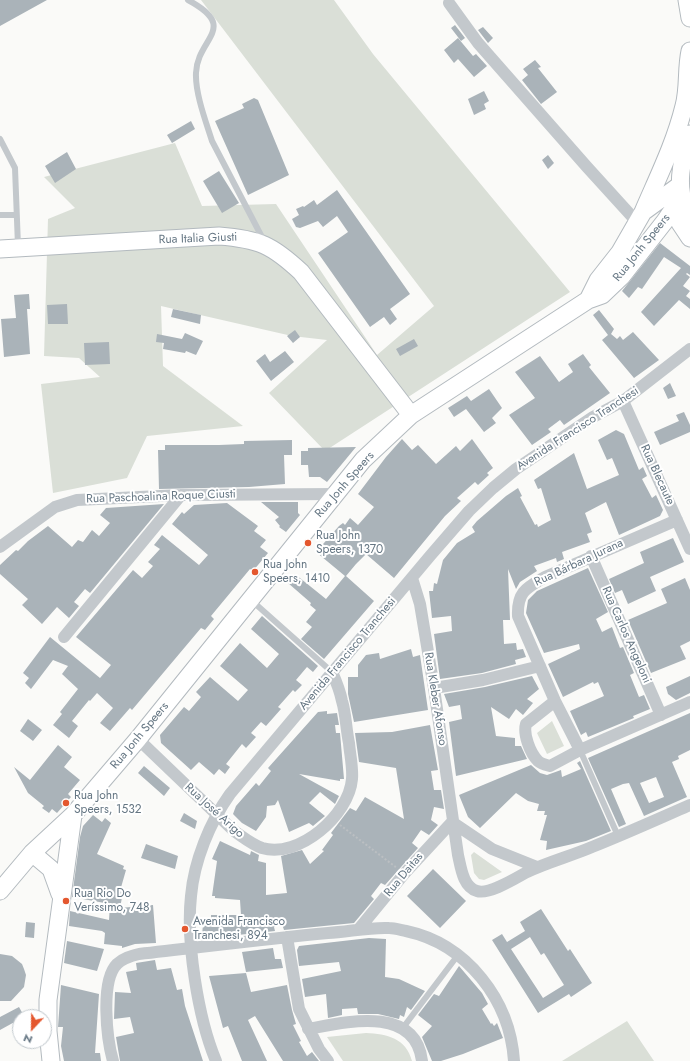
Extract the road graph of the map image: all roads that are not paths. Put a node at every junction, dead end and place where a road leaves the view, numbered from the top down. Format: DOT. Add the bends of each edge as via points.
graph roads {
  1 [pos="188,0"];
  2 [pos="687,0"];
  3 [pos="449,3"];
  4 [pos="690,18"];
  5 [pos="690,51"];
  6 [pos="690,134"];
  7 [pos="0,139"];
  8 [pos="667,159"];
  9 [pos="676,196"];
  10 [pos="0,215"];
  11 [pos="16,215"];
  12 [pos="640,217"];
  13 [pos="690,217"];
  14 [pos="653,236"];
  15 [pos="690,238"];
  16 [pos="265,244"];
  17 [pos="0,249"];
  18 [pos="18,249"];
  19 [pos="588,300"];
  20 [pos="690,349"];
  21 [pos="623,401"];
  22 [pos="411,415"];
  23 [pos="336,494"];
  24 [pos="181,495"];
  25 [pos="678,520"];
  26 [pos="0,547"];
  27 [pos="690,549"];
  28 [pos="591,556"];
  29 [pos="412,578"];
  30 [pos="250,600"];
  31 [pos="64,637"];
  32 [pos="540,666"];
  33 [pos="332,672"];
  34 [pos="434,688"];
  35 [pos="555,700"];
  36 [pos="690,702"];
  37 [pos="661,715"];
  38 [pos="138,739"];
  39 [pos="580,750"];
  40 [pos="690,805"];
  41 [pos="216,813"];
  42 [pos="73,815"];
  43 [pos="452,822"];
  44 [pos="618,836"];
  45 [pos="32,853"];
  46 [pos="537,867"];
  47 [pos="0,891"];
  48 [pos="61,896"];
  49 [pos="358,930"];
  50 [pos="287,937"];
  51 [pos="191,948"];
  52 [pos="458,955"];
  53 [pos="308,1029"];
  54 [pos="402,1029"];
  55 [pos="51,1061"];
  56 [pos="113,1061"];
  57 [pos="216,1061"];
  58 [pos="328,1061"];
  59 [pos="422,1061"];
  60 [pos="514,1061"];
  1 -- 16 [label="lane" via="205,9 213,23 212,34 200,58 196,74 206,125"];
  2 -- 4 [label="main road"];
  3 -- 12 [label="street" via="478,43 587,167"];
  5 -- 8 [label="main road" via="684,106"];
  6 -- 9 [label="main road, Rua Jonh Speers"];
  7 -- 11 [label="lane" via="15,168"];
  8 -- 9 [label="main road"];
  8 -- 12 [label="main road"];
  9 -- 12 [label="main road, Rua Jonh Speers"];
  9 -- 13 [label="main road"];
  9 -- 14 [label="main road, Rua Jonh Speers"];
  9 -- 15 [label="main road" via="680,223"];
  10 -- 11 [label="lane"];
  11 -- 18 [label="lane"];
  12 -- 19 [label="main road, Rua Jonh Speers" via="620,252 598,280"];
  14 -- 15 [label="main road"];
  14 -- 19 [label="main road, Rua Jonh Speers" via="622,276 602,295"];
  16 -- 18 [label="main road, Rua Italia Giusti" via="243,238 219,236"];
  16 -- 22 [label="main road, Rua Italia Giusti" via="301,272"];
  17 -- 18 [label="main road, Rua Italia Giusti"];
  19 -- 22 [label="main road, Rua Jonh Speers"];
  20 -- 21 [label="street, Avenida Francisco Tranchesi"];
  21 -- 25 [label="street, Rua Blecaute"];
  21 -- 29 [label="street, Avenida Francisco Tranchesi" via="593,417 516,469 493,488 464,517"];
  22 -- 23 [label="main road, Rua Jonh Speers" via="363,460"];
  23 -- 24 [label="street, Rua Paschoalina Roque Ciusti"];
  23 -- 30 [label="main road, Rua Jonh Speers"];
  24 -- 26 [label="street, Rua Paschoalina Roque Ciusti" via="76,500 55,507"];
  24 -- 31 [label="street"];
  25 -- 27 [label="street, Rua Blecaute"];
  25 -- 28 [label="street, Rua Bárbara Jurana"];
  28 -- 32 [label="street, Rua Bárbara Jurana" via="524,589 520,597 518,616"];
  28 -- 37 [label="street, Rua Carlos Angeloni"];
  29 -- 33 [label="street, Avenida Francisco Tranchesi"];
  29 -- 34 [label="street, Rua Kleber Afonso" via="420,604"];
  30 -- 33 [label="lane"];
  30 -- 38 [label="main road, Rua Jonh Speers"];
  32 -- 34 [label="street" via="483,680"];
  32 -- 35 [label="street, Rua Bárbara Jurana"];
  33 -- 41 [label="street, Avenida Francisco Tranchesi"];
  33 -- 41 [label="street, Rua José Arigo" via="342,700 352,765 352,780 343,806 312,838 278,849 263,848 249,842"];
  34 -- 43 [label="street, Rua Kleber Afonso"];
  35 -- 39 [label="street, Rua Bárbara Jurana"];
  35 -- 39 [label="street" via="526,724 525,736 534,756 538,761 550,766"];
  36 -- 37 [label="street"];
  37 -- 39 [label="street"];
  38 -- 41 [label="street, Rua José Arigo"];
  38 -- 42 [label="main road, Rua Jonh Speers"];
  39 -- 44 [label="lane"];
  40 -- 44 [label="street, Rua Kleber Afonso"];
  41 -- 51 [label="street, Avenida Francisco Tranchesi" via="205,842 191,896"];
  42 -- 45 [label="main road, Rua Jonh Speers"];
  42 -- 48 [label="main road"];
  43 -- 46 [label="street" via="492,849"];
  43 -- 46 [label="street, Rua Kleber Afonso" via="464,879 476,891 483,892 494,888"];
  43 -- 49 [label="street, Rua Daitas" via="404,874"];
  44 -- 46 [label="street, Rua Kleber Afonso"];
  45 -- 47 [label="main road, Rua Jonh Speers"];
  45 -- 48 [label="main road" via="51,869"];
  48 -- 55 [label="main road" via="48,1000"];
  49 -- 50 [label="street"];
  49 -- 52 [label="street" via="389,928 415,933 434,940"];
  50 -- 51 [label="street"];
  50 -- 53 [label="street" via="299,1009"];
  51 -- 56 [label="street" via="139,954 116,964 111,974 106,999 106,1027"];
  51 -- 57 [label="street, Avenida Francisco Tranchesi" via="206,1038"];
  52 -- 54 [label="lane"];
  52 -- 60 [label="street" via="478,973 500,1008 513,1045"];
  53 -- 54 [label="street" via="376,1021 390,1023"];
  53 -- 58 [label="street"];
  54 -- 59 [label="street" via="416,1042"];
}
